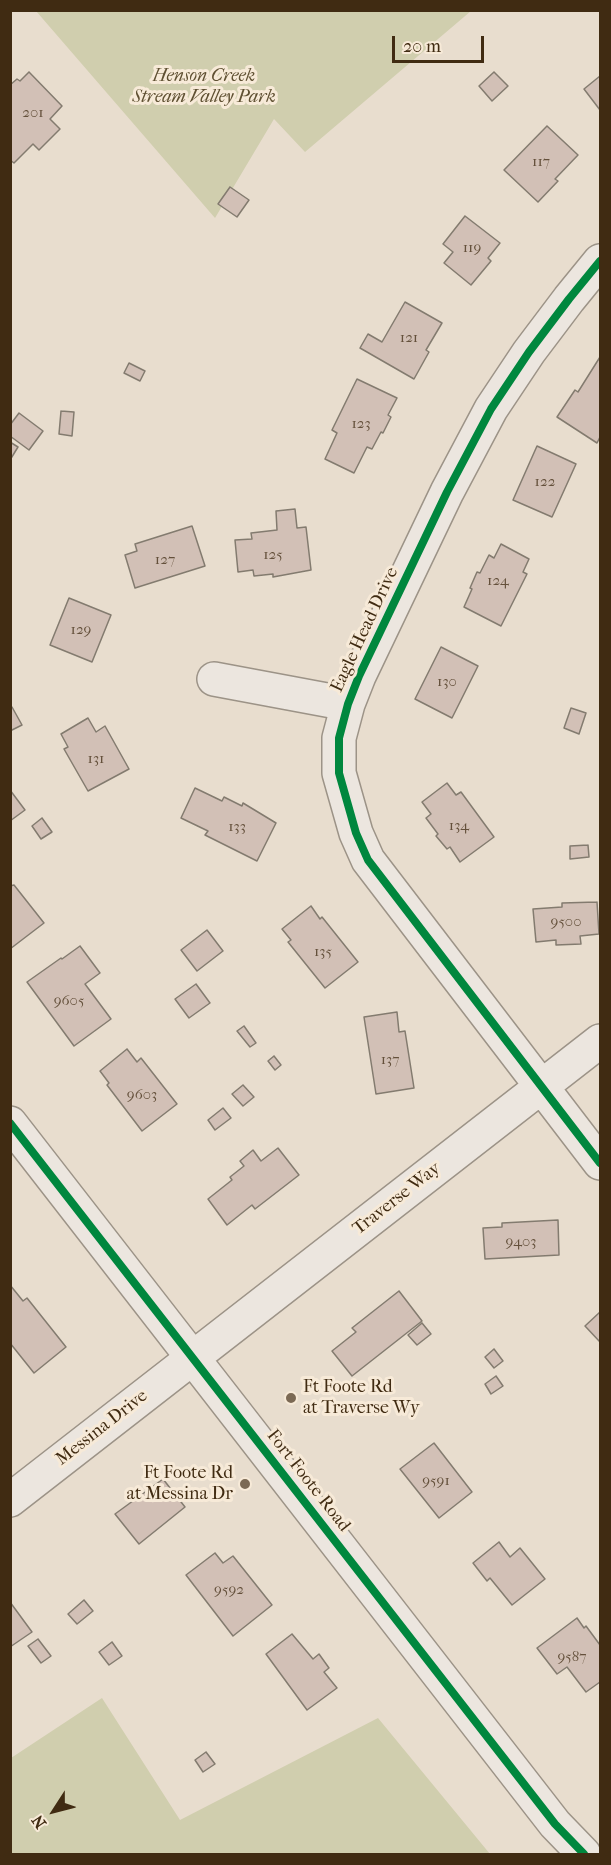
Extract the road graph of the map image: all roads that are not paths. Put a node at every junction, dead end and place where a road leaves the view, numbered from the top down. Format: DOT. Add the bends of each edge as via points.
graph roads {
  1 [pos="600,261"];
  2 [pos="214,678"];
  3 [pos="348,704"];
  4 [pos="600,1041"];
  5 [pos="542,1086"];
  6 [pos="10,1123"];
  7 [pos="600,1163"];
  8 [pos="194,1357"];
  9 [pos="10,1500"];
  10 [pos="584,1854"];
  1 -- 3 [label="street, Eagle Head Drive" via="491,410 428,531"];
  2 -- 3 [label="street"];
  3 -- 5 [label="street, Eagle Head Drive" via="339,738 339,773 368,860"];
  4 -- 5 [label="street, Traverse Way"];
  5 -- 7 [label="street, Eagle Head Drive"];
  5 -- 8 [label="street, Traverse Way"];
  6 -- 8 [label="street, Fort Foote Road"];
  8 -- 9 [label="street, Messina Drive"];
  8 -- 10 [label="street, Fort Foote Road" via="555,1824"];
}
